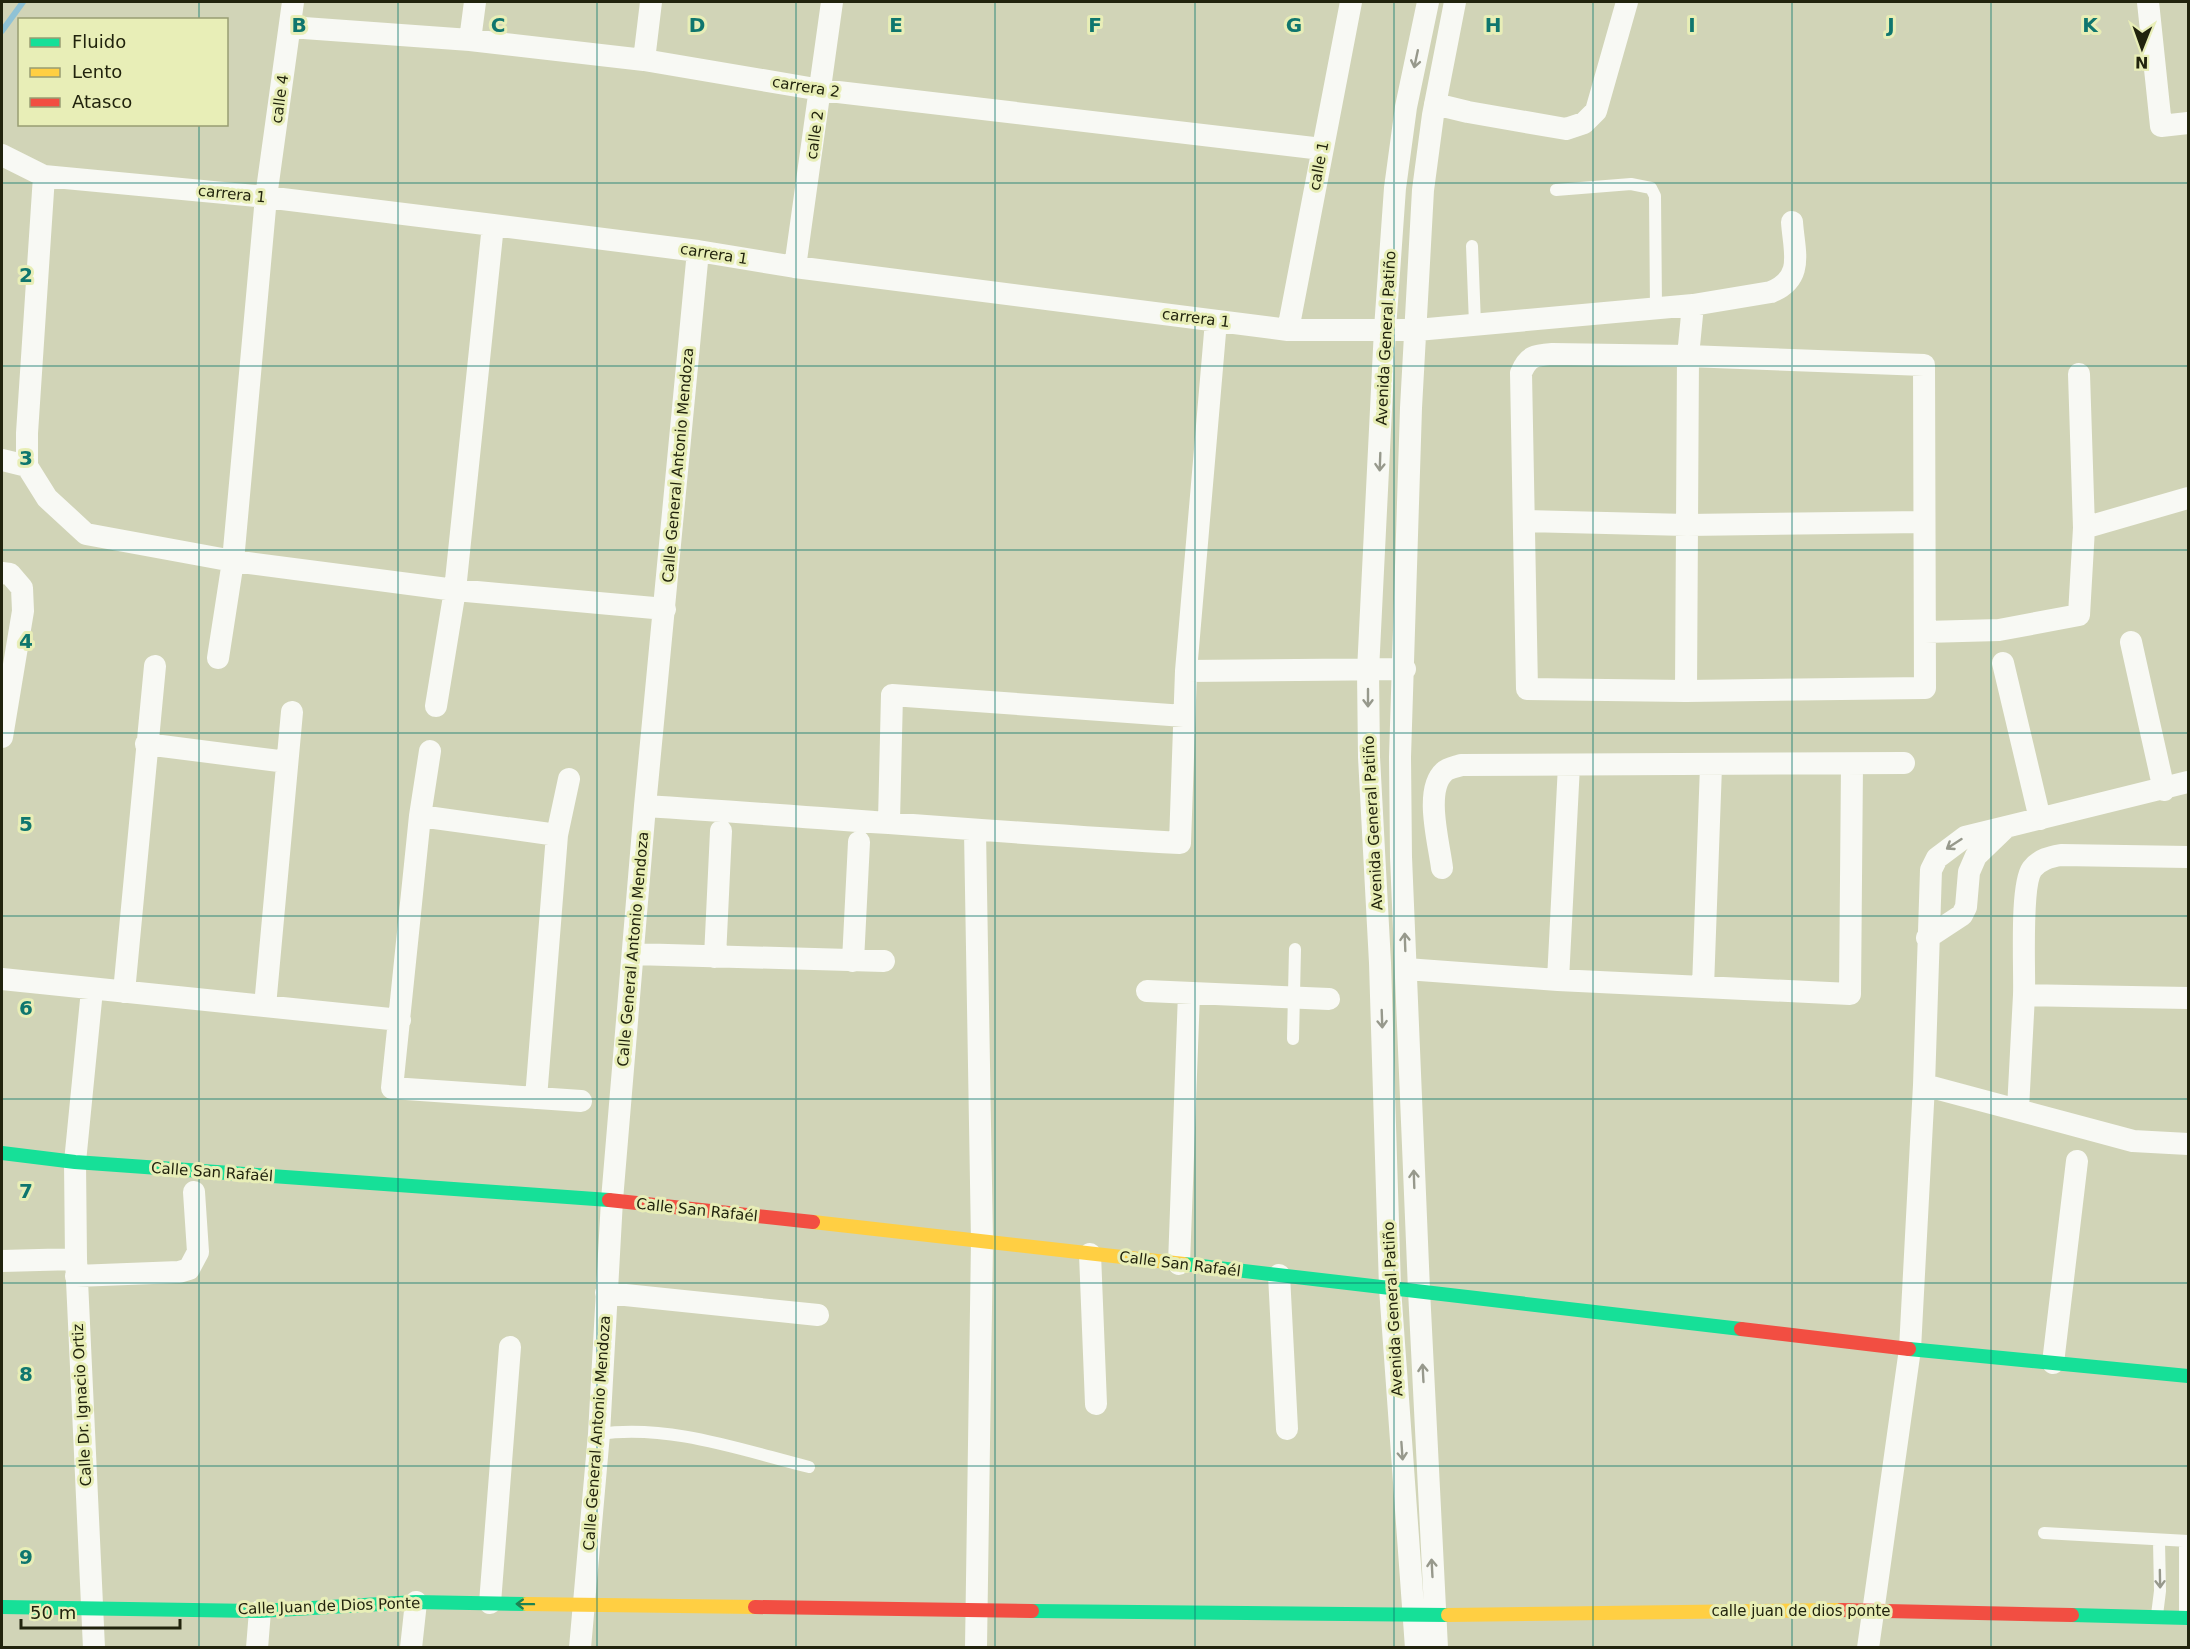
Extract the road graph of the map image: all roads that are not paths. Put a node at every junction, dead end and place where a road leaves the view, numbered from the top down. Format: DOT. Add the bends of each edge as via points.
graph roads {
  1 [pos="293,2"];
  2 [pos="474,2"];
  3 [pos="651,2"];
  4 [pos="832,2"];
  5 [pos="1351,2"];
  6 [pos="1428,2"];
  7 [pos="1455,2"];
  8 [pos="1627,2"];
  9 [pos="2148,2"];
  10 [pos="290,27"];
  11 [pos="470,40"];
  12 [pos="644,60"];
  13 [pos="821,90"];
  14 [pos="1435,104"];
  15 [pos="2188,123"];
  16 [pos="1322,149"];
  17 [pos="2,155"];
  18 [pos="44,176"];
  19 [pos="1556,190"];
  20 [pos="266,197"];
  21 [pos="1792,222"];
  22 [pos="493,225"];
  23 [pos="1472,246"];
  24 [pos="698,251"];
  25 [pos="795,267"];
  26 [pos="1693,305"];
  27 [pos="1656,307"];
  28 [pos="1216,321"];
  29 [pos="1475,324"];
  30 [pos="1385,329"];
  31 [pos="1288,330"];
  32 [pos="1417,330"];
  33 [pos="1688,356"];
  34 [pos="2079,374"];
  35 [pos="2,460"];
  36 [pos="27,466"];
  37 [pos="2188,498"];
  38 [pos="1525,521"];
  39 [pos="1924,522"];
  40 [pos="1687,525"];
  41 [pos="2084,528"];
  42 [pos="233,561"];
  43 [pos="2,573"];
  44 [pos="455,590"];
  45 [pos="665,609"];
  46 [pos="1925,632"];
  47 [pos="2131,642"];
  48 [pos="218,658"];
  49 [pos="2003,663"];
  50 [pos="155,666"];
  51 [pos="1405,669"];
  52 [pos="1186,671"];
  53 [pos="1368,671"];
  54 [pos="1686,691"];
  55 [pos="436,706"];
  56 [pos="292,712"];
  57 [pos="1184,716"];
  58 [pos="2,736"];
  59 [pos="146,744"];
  60 [pos="430,751"];
  61 [pos="287,762"];
  62 [pos="1904,763"];
  63 [pos="1851,764"];
  64 [pos="1569,765"];
  65 [pos="1711,766"];
  66 [pos="569,779"];
  67 [pos="2188,783"];
  68 [pos="2164,790"];
  69 [pos="645,806"];
  70 [pos="420,816"];
  71 [pos="2040,819"];
  72 [pos="889,821"];
  73 [pos="2005,828"];
  74 [pos="721,831"];
  75 [pos="975,831"];
  76 [pos="557,835"];
  77 [pos="859,842"];
  78 [pos="2188,857"];
  79 [pos="1442,868"];
  80 [pos="1927,938"];
  81 [pos="1295,949"];
  82 [pos="633,954"];
  83 [pos="715,957"];
  84 [pos="853,961"];
  85 [pos="884,962"];
  86 [pos="1406,969"];
  87 [pos="2,980"];
  88 [pos="1558,980"];
  89 [pos="1702,987"];
  90 [pos="92,990"];
  91 [pos="1148,991"];
  92 [pos="124,992"];
  93 [pos="1189,993"];
  94 [pos="2024,995"];
  95 [pos="1294,997"];
  96 [pos="2188,998"];
  97 [pos="1329,999"];
  98 [pos="265,1006"];
  99 [pos="400,1020"];
  100 [pos="1293,1040"];
  101 [pos="1924,1084"];
  102 [pos="536,1098"];
  103 [pos="581,1101"];
  104 [pos="2018,1109"];
  105 [pos="2188,1144"];
  106 [pos="2,1153"];
  107 [pos="2077,1161"];
  108 [pos="75,1162"];
  109 [pos="194,1192"];
  110 [pos="612,1200"];
  111 [pos="982,1241"];
  112 [pos="1090,1254"];
  113 [pos="2,1261"];
  114 [pos="1179,1264"];
  115 [pos="76,1267"];
  116 [pos="1279,1275"];
  117 [pos="1390,1288"];
  118 [pos="1419,1290"];
  119 [pos="606,1293"];
  120 [pos="818,1314"];
  121 [pos="510,1347"];
  122 [pos="1910,1349"];
  123 [pos="2053,1363"];
  124 [pos="2188,1376"];
  125 [pos="1096,1404"];
  126 [pos="1287,1429"];
  127 [pos="599,1434"];
  128 [pos="809,1467"];
  129 [pos="2044,1533"];
  130 [pos="2159,1541"];
  131 [pos="2187,1541"];
  132 [pos="416,1602"];
  133 [pos="489,1603"];
  134 [pos="584,1605"];
  135 [pos="2,1607"];
  136 [pos="91,1608"];
  137 [pos="1872,1610"];
  138 [pos="260,1611"];
  139 [pos="976,1611"];
  140 [pos="1424,1614"];
  141 [pos="2157,1617"];
  142 [pos="2187,1618"];
  143 [pos="94,1647"];
  144 [pos="257,1647"];
  145 [pos="411,1647"];
  146 [pos="580,1647"];
  147 [pos="976,1647"];
  148 [pos="1416,1647"];
  149 [pos="1437,1647"];
  150 [pos="1868,1647"];
  1 -- 10 [label="street, calle 4"];
  2 -- 11 [label="street"];
  3 -- 12 [label="street"];
  4 -- 13 [label="street, calle 2"];
  5 -- 16 [label="street, calle 1"];
  6 -- 30 [label="street, Avenida General Patiño, one-way" via="1406,106 1395,188"];
  7 -- 14 [label="street, Avenida General Patiño"];
  8 -- 14 [label="street" via="1596,111 1584,123 1566,129"];
  9 -- 15 [label="street" via="2160,126"];
  10 -- 11 [label="street, carrera 2"];
  10 -- 20 [label="street, calle 4"];
  11 -- 12 [label="street, carrera 2"];
  12 -- 13 [label="street, carrera 2"];
  13 -- 16 [label="street, carrera 2"];
  13 -- 25 [label="street, calle 2"];
  14 -- 32 [label="street, Avenida General Patiño" via="1423,190"];
  16 -- 31 [label="street, calle 1"];
  17 -- 18 [label="street"];
  18 -- 20 [label="street, carrera 1"];
  18 -- 36 [label="street"];
  19 -- 27 [label="lane" via="1631,184 1651,188 1655,196"];
  20 -- 22 [label="street, carrera 1"];
  20 -- 42 [label="street, calle 4"];
  21 -- 26 [label="street, carrera 1" via="1795,270 1783,287"];
  22 -- 24 [label="street, carrera 1"];
  22 -- 44 [label="street"];
  23 -- 29 [label="lane"];
  24 -- 25 [label="street, carrera 1"];
  24 -- 45 [label="street, Calle General Antonio Mendoza"];
  25 -- 28 [label="street, carrera 1"];
  26 -- 27 [label="street, carrera 1"];
  26 -- 33 [label="street"];
  27 -- 29 [label="street, carrera 1"];
  28 -- 31 [label="street, carrera 1"];
  28 -- 52 [label="street"];
  29 -- 32 [label="street, carrera 1"];
  30 -- 31 [label="street, carrera 1"];
  30 -- 32 [label="street, carrera 1"];
  30 -- 53 [label="street, Avenida General Patiño, one-way"];
  32 -- 51 [label="street, Avenida General Patiño" via="1411,408"];
  33 -- 38 [label="street" via="1552,354 1526,360 1521,373"];
  33 -- 39 [label="street" via="1924,365"];
  33 -- 40 [label="street"];
  34 -- 41 [label="street"];
  35 -- 36 [label="street"];
  36 -- 42 [label="street" via="47,498 86,534"];
  37 -- 41 [label="street"];
  38 -- 40 [label="street"];
  38 -- 54 [label="street" via="1527,689"];
  39 -- 40 [label="street"];
  39 -- 46 [label="street"];
  40 -- 54 [label="street"];
  41 -- 46 [label="street" via="2079,615 1999,630"];
  42 -- 44 [label="street"];
  42 -- 48 [label="street, calle 4"];
  43 -- 58 [label="street" via="10,574 22,588 24,611"];
  44 -- 45 [label="street"];
  44 -- 55 [label="street"];
  45 -- 69 [label="street, Calle General Antonio Mendoza"];
  46 -- 54 [label="street" via="1925,688"];
  47 -- 68 [label="street"];
  49 -- 71 [label="street"];
  50 -- 59 [label="street"];
  51 -- 53 [label="street"];
  86 -- 51 [label="street, Avenida General Patiño, one-way" via="1400,757"];
  52 -- 53 [label="street"];
  52 -- 57 [label="street"];
  53 -- 117 [label="street, Avenida General Patiño, one-way"];
  56 -- 61 [label="street"];
  57 -- 72 [label="street" via="892,695"];
  57 -- 75 [label="street" via="1180,843"];
  59 -- 61 [label="street"];
  59 -- 92 [label="street"];
  60 -- 70 [label="street"];
  61 -- 98 [label="street"];
  62 -- 63 [label="street"];
  63 -- 65 [label="street"];
  63 -- 89 [label="street" via="1850,994"];
  64 -- 65 [label="street"];
  64 -- 79 [label="street" via="1461,765 1445,770 1436,781 1433,796"];
  64 -- 88 [label="street"];
  65 -- 89 [label="street"];
  66 -- 76 [label="street"];
  67 -- 68 [label="street"];
  68 -- 71 [label="street"];
  69 -- 72 [label="street"];
  69 -- 82 [label="street, Calle General Antonio Mendoza"];
  70 -- 76 [label="street"];
  70 -- 99 [label="street"];
  71 -- 73 [label="street"];
  72 -- 75 [label="street"];
  73 -- 80 [label="street" via="1976,856 1969,872 1962,915"];
  73 -- 80 [label="street, one-way" via="1965,837 1936,858 1931,870"];
  74 -- 83 [label="street"];
  75 -- 111 [label="street"];
  76 -- 102 [label="street"];
  77 -- 84 [label="street"];
  78 -- 94 [label="street" via="2061,855 2043,859 2031,870 2025,888"];
  80 -- 101 [label="street"];
  81 -- 95 [label="lane"];
  82 -- 83 [label="street"];
  82 -- 110 [label="street, Calle General Antonio Mendoza"];
  83 -- 84 [label="street"];
  84 -- 85 [label="street"];
  86 -- 88 [label="street"];
  118 -- 86 [label="street, Avenida General Patiño, one-way"];
  87 -- 90 [label="street"];
  88 -- 89 [label="street"];
  90 -- 92 [label="street"];
  90 -- 108 [label="street, Calle Dr. Ignacio Ortiz"];
  91 -- 93 [label="street"];
  92 -- 98 [label="street"];
  93 -- 95 [label="street"];
  93 -- 114 [label="street"];
  94 -- 96 [label="street"];
  94 -- 104 [label="street"];
  95 -- 97 [label="street"];
  95 -- 100 [label="lane"];
  98 -- 99 [label="street"];
  99 -- 102 [label="street" via="392,1088"];
  101 -- 104 [label="street"];
  101 -- 122 [label="street"];
  102 -- 103 [label="street"];
  104 -- 105 [label="street" via="2133,1141"];
  106 -- 108 [label="street, Calle San Rafaél"];
  107 -- 123 [label="street"];
  108 -- 110 [label="street, Calle San Rafaél"];
  108 -- 115 [label="street, Calle Dr. Ignacio Ortiz"];
  109 -- 115 [label="street" via="198,1252 189,1269 179,1272"];
  110 -- 111 [label="street, Calle San Rafaél"];
  110 -- 119 [label="street, Calle General Antonio Mendoza"];
  111 -- 112 [label="street, Calle San Rafaél"];
  111 -- 139 [label="street"];
  112 -- 114 [label="street, Calle San Rafaél"];
  112 -- 125 [label="street"];
  113 -- 115 [label="street"];
  114 -- 116 [label="street, Calle San Rafaél"];
  115 -- 136 [label="street, Calle Dr. Ignacio Ortiz"];
  116 -- 117 [label="street, Calle San Rafaél"];
  116 -- 126 [label="street"];
  117 -- 118 [label="street, Calle San Rafaél"];
  117 -- 140 [label="street, Avenida General Patiño, one-way"];
  118 -- 122 [label="street, Calle San Rafaél"];
  140 -- 118 [label="street, Avenida General Patiño, one-way"];
  119 -- 120 [label="street"];
  119 -- 127 [label="street, Calle General Antonio Mendoza"];
  121 -- 133 [label="street"];
  122 -- 123 [label="street, Calle San Rafaél"];
  122 -- 137 [label="street"];
  123 -- 124 [label="street, Calle San Rafaél"];
  127 -- 128 [label="lane" via="639,1431 704,1440"];
  127 -- 134 [label="street, Calle General Antonio Mendoza"];
  129 -- 130 [label="lane"];
  130 -- 131 [label="lane"];
  130 -- 141 [label="lane, one-way"];
  131 -- 142 [label="lane"];
  132 -- 133 [label="street, Calle Juan de Dios Ponte"];
  132 -- 138 [label="street, Calle Juan de Dios Ponte"];
  132 -- 145 [label="street"];
  134 -- 133 [label="street, Calle Juan de Dios Ponte, one-way"];
  134 -- 139 [label="street, Calle Juan de Dios Ponte"];
  134 -- 146 [label="street, Calle General Antonio Mendoza"];
  135 -- 136 [label="street, Calle Juan de Dios Ponte"];
  136 -- 138 [label="street, Calle Juan de Dios Ponte"];
  136 -- 143 [label="street, Calle Dr. Ignacio Ortiz"];
  137 -- 140 [label="street, calle juan de dios ponte"];
  137 -- 141 [label="street, calle juan de dios ponte"];
  137 -- 150 [label="street"];
  138 -- 144 [label="street"];
  139 -- 140 [label="street, calle juan de dios ponte"];
  139 -- 147 [label="street"];
  140 -- 148 [label="street, Avenida General Patiño"];
  140 -- 149 [label="street, Avenida General Patiño"];
  141 -- 142 [label="street, calle juan de dios ponte"];
}
